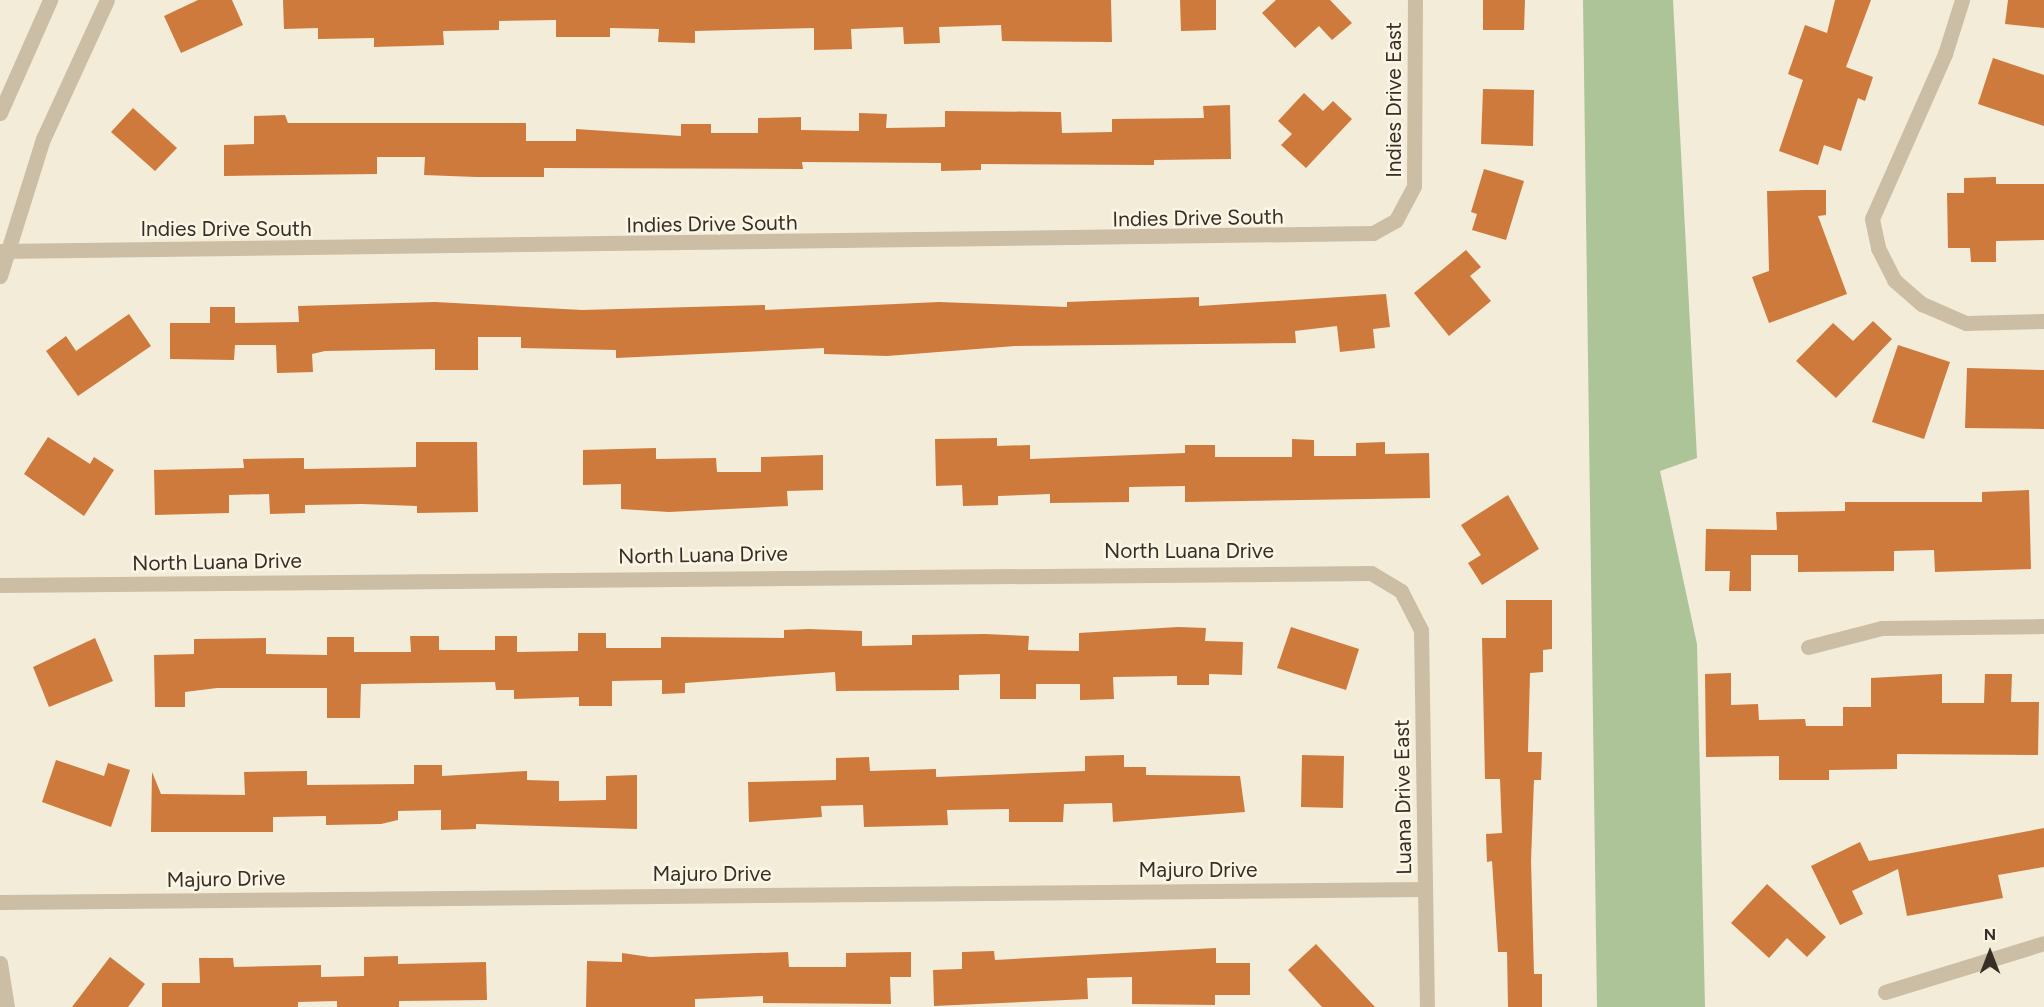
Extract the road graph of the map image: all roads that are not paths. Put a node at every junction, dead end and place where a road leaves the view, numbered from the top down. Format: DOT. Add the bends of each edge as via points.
graph roads {
  1 [pos="50,0"];
  2 [pos="107,0"];
  3 [pos="1415,0"];
  4 [pos="1962,0"];
  5 [pos="0,113"];
  6 [pos="1411,199"];
  7 [pos="3,251"];
  8 [pos="0,276"];
  9 [pos="2044,321"];
  10 [pos="0,585"];
  11 [pos="1401,591"];
  12 [pos="2044,626"];
  13 [pos="1808,647"];
  14 [pos="1425,890"];
  15 [pos="0,902"];
  16 [pos="2044,943"];
  17 [pos="0,963"];
  18 [pos="1885,992"];
  19 [pos="7,1007"];
  20 [pos="1427,1007"];
  1 -- 5 [label="street"];
  2 -- 7 [label="street" via="50,120"];
  3 -- 6 [label="street, Indies Drive East" via="1416,144"];
  4 -- 9 [label="street" via="1941,63 1872,219 1878,248 1894,280 1933,309 1966,323"];
  6 -- 7 [label="street, Indies Drive South" via="1396,220 1373,233 1335,237"];
  7 -- 8 [label="street"];
  10 -- 11 [label="street, North Luana Drive" via="1339,571 1371,573"];
  11 -- 14 [label="street, Luana Drive East" via="1421,630"];
  12 -- 13 [label="street" via="1882,628"];
  14 -- 15 [label="street, Majuro Drive"];
  14 -- 20 [label="street, Luana Drive East"];
  16 -- 18 [label="street"];
  17 -- 19 [label="street"];
}
